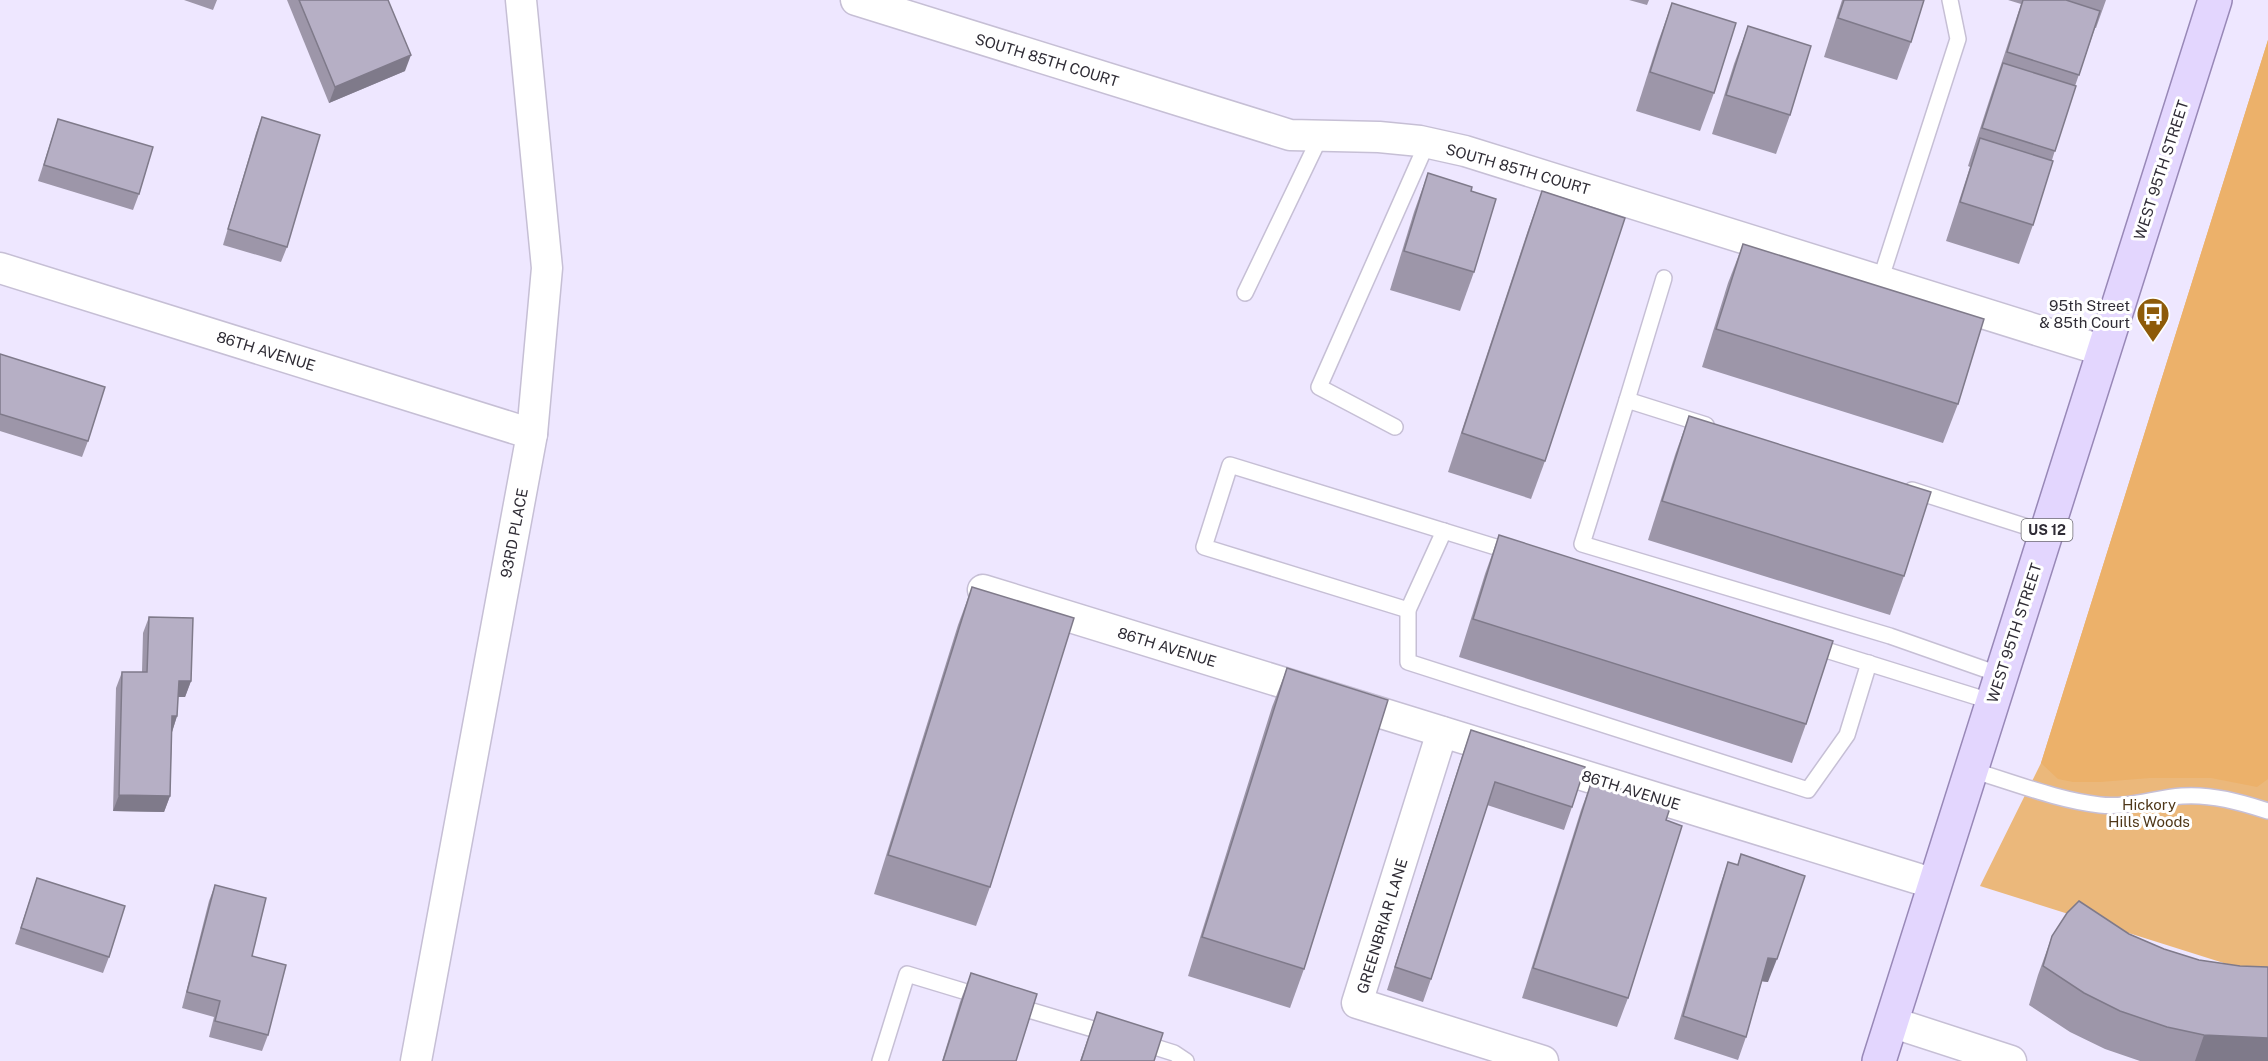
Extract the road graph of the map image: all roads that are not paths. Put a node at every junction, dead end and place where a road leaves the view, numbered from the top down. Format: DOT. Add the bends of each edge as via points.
graph roads {
  1 [pos="521,0"];
  2 [pos="856,0"];
  3 [pos="1950,0"];
  4 [pos="2215,0"];
  5 [pos="1320,137"];
  6 [pos="1427,143"];
  7 [pos="0,268"];
  8 [pos="1664,278"];
  9 [pos="1880,281"];
  10 [pos="1245,293"];
  11 [pos="2104,351"];
  12 [pos="1627,400"];
  13 [pos="1395,428"];
  14 [pos="1717,429"];
  15 [pos="532,434"];
  16 [pos="1899,486"];
  17 [pos="1444,531"];
  18 [pos="2046,533"];
  19 [pos="1534,559"];
  20 [pos="983,590"];
  21 [pos="1408,610"];
  22 [pos="1791,639"];
  23 [pos="1869,663"];
  24 [pos="1997,688"];
  25 [pos="1442,732"];
  26 [pos="1971,770"];
  27 [pos="2268,811"];
  28 [pos="1935,884"];
  29 [pos="1891,1022"];
  30 [pos="416,1061"];
  31 [pos="879,1061"];
  32 [pos="1186,1061"];
  33 [pos="1543,1061"];
  34 [pos="1879,1061"];
  35 [pos="2012,1061"];
  1 -- 15 [label="street, 93RD PLACE" via="547,268"];
  2 -- 5 [label="street, SOUTH 85TH COURT" via="1248,123 1290,135"];
  3 -- 9 [label="lane" via="1958,39"];
  4 -- 11 [label="main road, WEST 95TH STREET / US 12"];
  5 -- 6 [label="street, SOUTH 85TH COURT" via="1379,137"];
  5 -- 10 [label="lane"];
  6 -- 9 [label="street, SOUTH 85TH COURT" via="1465,151"];
  6 -- 13 [label="lane" via="1319,387"];
  7 -- 15 [label="street, 86TH AVENUE"];
  8 -- 12 [label="lane"];
  9 -- 11 [label="street, SOUTH 85TH COURT"];
  11 -- 18 [label="main road, WEST 95TH STREET / US 12"];
  12 -- 14 [label="lane"];
  12 -- 24 [label="lane" via="1582,544 1890,636"];
  15 -- 30 [label="street, 93RD PLACE"];
  16 -- 18 [label="lane"];
  17 -- 19 [label="lane"];
  17 -- 21 [label="lane"];
  17 -- 21 [label="lane" via="1230,465 1204,547"];
  18 -- 24 [label="main road, WEST 95TH STREET / US 12"];
  20 -- 25 [label="street, 86TH AVENUE"];
  21 -- 23 [label="lane" via="1408,662 1808,790 1846,735"];
  22 -- 23 [label="lane"];
  23 -- 24 [label="lane"];
  24 -- 26 [label="main road, WEST 95TH STREET / US 12"];
  25 -- 28 [label="street, 86TH AVENUE"];
  25 -- 33 [label="street, GREENBRIAR LANE" via="1358,1003"];
  26 -- 27 [label="lane" via="2071,800 2102,805 2211,796"];
  26 -- 28 [label="main road, WEST 95TH STREET / US 12"];
  28 -- 29 [label="main road, WEST 95TH STREET / US 12"];
  29 -- 34 [label="main road, WEST 95TH STREET / US 12"];
  29 -- 35 [label="street"];
  31 -- 32 [label="lane" via="907,974 1174,1053"];
}
